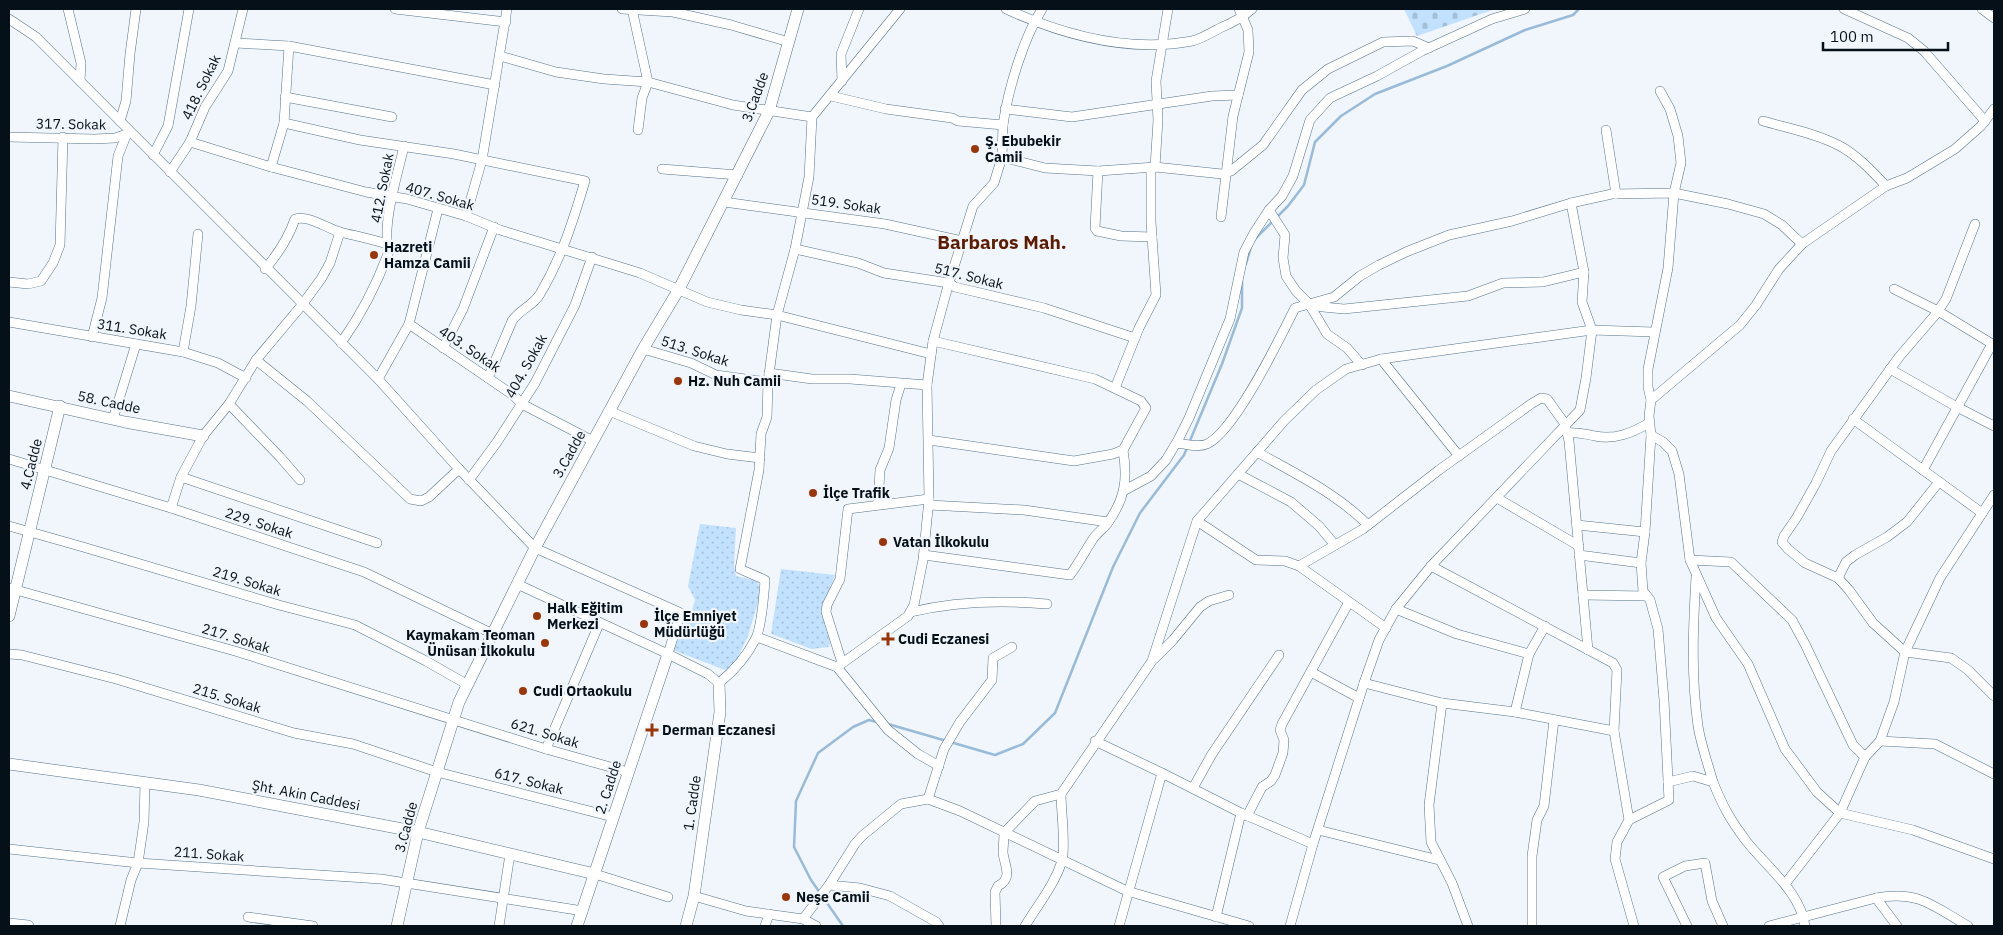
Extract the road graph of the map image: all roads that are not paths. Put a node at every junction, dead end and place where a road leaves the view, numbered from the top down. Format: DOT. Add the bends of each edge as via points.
graph roads {
  1 [pos="68,9"];
  2 [pos="136,9"];
  3 [pos="189,9"];
  4 [pos="243,9"];
  5 [pos="395,9"];
  6 [pos="507,9"];
  7 [pos="622,9"];
  8 [pos="632,9"];
  9 [pos="798,9"];
  10 [pos="860,9"];
  11 [pos="900,9"];
  12 [pos="1006,9"];
  13 [pos="1042,9"];
  14 [pos="1168,9"];
  15 [pos="1252,9"];
  16 [pos="1525,9"];
  17 [pos="1844,9"];
  18 [pos="1982,9"];
  19 [pos="1240,13"];
  20 [pos="1994,18"];
  21 [pos="11,20"];
  22 [pos="1035,21"];
  23 [pos="506,22"];
  24 [pos="9,32"];
  25 [pos="789,42"];
  26 [pos="236,43"];
  27 [pos="1160,45"];
  28 [pos="289,46"];
  29 [pos="1429,48"];
  30 [pos="500,56"];
  31 [pos="80,81"];
  32 [pos="842,81"];
  33 [pos="648,82"];
  34 [pos="495,85"];
  35 [pos="1660,91"];
  36 [pos="1238,95"];
  37 [pos="285,96"];
  38 [pos="832,96"];
  39 [pos="1157,105"];
  40 [pos="1005,109"];
  41 [pos="1994,109"];
  42 [pos="769,111"];
  43 [pos="392,117"];
  44 [pos="812,117"];
  45 [pos="1763,121"];
  46 [pos="1985,121"];
  47 [pos="120,122"];
  48 [pos="284,123"];
  49 [pos="1003,125"];
  50 [pos="638,130"];
  51 [pos="1606,130"];
  52 [pos="128,134"];
  53 [pos="9,137"];
  54 [pos="63,137"];
  55 [pos="190,142"];
  56 [pos="404,146"];
  57 [pos="153,155"];
  58 [pos="1002,157"];
  59 [pos="482,160"];
  60 [pos="271,167"];
  61 [pos="1153,168"];
  62 [pos="662,169"];
  63 [pos="1098,171"];
  64 [pos="170,172"];
  65 [pos="1227,172"];
  66 [pos="738,175"];
  67 [pos="1886,186"];
  68 [pos="1674,192"];
  69 [pos="1616,194"];
  70 [pos="393,196"];
  71 [pos="724,202"];
  72 [pos="1571,203"];
  73 [pos="438,209"];
  74 [pos="802,212"];
  75 [pos="1270,213"];
  76 [pos="466,216"];
  77 [pos="1220,217"];
  78 [pos="1975,224"];
  79 [pos="494,228"];
  80 [pos="340,232"];
  81 [pos="198,234"];
  82 [pos="1152,237"];
  83 [pos="962,241"];
  84 [pos="387,244"];
  85 [pos="1802,244"];
  86 [pos="564,248"];
  87 [pos="795,249"];
  88 [pos="592,257"];
  89 [pos="265,269"];
  90 [pos="1584,272"];
  91 [pos="9,282"];
  92 [pos="949,283"];
  93 [pos="679,289"];
  94 [pos="1894,289"];
  95 [pos="1309,304"];
  96 [pos="302,305"];
  97 [pos="1938,311"];
  98 [pos="777,315"];
  99 [pos="9,322"];
  100 [pos="409,324"];
  101 [pos="1592,330"];
  102 [pos="1654,332"];
  103 [pos="92,336"];
  104 [pos="1135,338"];
  105 [pos="934,341"];
  106 [pos="341,343"];
  107 [pos="136,344"];
  108 [pos="1993,344"];
  109 [pos="443,348"];
  110 [pos="643,349"];
  111 [pos="183,352"];
  112 [pos="931,354"];
  113 [pos="1381,359"];
  114 [pos="256,360"];
  115 [pos="1362,365"];
  116 [pos="1890,369"];
  117 [pos="769,377"];
  118 [pos="246,378"];
  119 [pos="488,378"];
  120 [pos="378,379"];
  121 [pos="901,384"];
  122 [pos="927,385"];
  123 [pos="1115,388"];
  124 [pos="9,396"];
  125 [pos="1651,400"];
  126 [pos="229,404"];
  127 [pos="522,404"];
  128 [pos="60,406"];
  129 [pos="1956,407"];
  130 [pos="610,411"];
  131 [pos="113,419"];
  132 [pos="1853,419"];
  133 [pos="1565,424"];
  134 [pos="1649,424"];
  135 [pos="1994,426"];
  136 [pos="1567,433"];
  137 [pos="1651,435"];
  138 [pos="203,436"];
  139 [pos="929,440"];
  140 [pos="593,441"];
  141 [pos="1176,442"];
  142 [pos="1122,450"];
  143 [pos="1257,452"];
  144 [pos="1459,456"];
  145 [pos="760,458"];
  146 [pos="9,459"];
  147 [pos="46,469"];
  148 [pos="459,470"];
  149 [pos="1923,470"];
  150 [pos="1238,474"];
  151 [pos="181,477"];
  152 [pos="300,480"];
  153 [pos="469,480"];
  154 [pos="1939,482"];
  155 [pos="1125,490"];
  156 [pos="1994,495"];
  157 [pos="1497,498"];
  158 [pos="929,502"];
  159 [pos="878,504"];
  160 [pos="170,508"];
  161 [pos="1982,513"];
  162 [pos="1197,521"];
  163 [pos="1108,522"];
  164 [pos="1368,525"];
  165 [pos="9,526"];
  166 [pos="1577,526"];
  167 [pos="28,532"];
  168 [pos="1645,532"];
  169 [pos="377,543"];
  170 [pos="1336,545"];
  171 [pos="534,548"];
  172 [pos="1579,550"];
  173 [pos="924,555"];
  174 [pos="1690,560"];
  175 [pos="1641,563"];
  176 [pos="1299,566"];
  177 [pos="1430,566"];
  178 [pos="1696,574"];
  179 [pos="1838,578"];
  180 [pos="517,584"];
  181 [pos="12,589"];
  182 [pos="1229,595"];
  183 [pos="1583,595"];
  184 [pos="1647,596"];
  185 [pos="1349,602"];
  186 [pos="1047,604"];
  187 [pos="1396,609"];
  188 [pos="911,612"];
  189 [pos="9,616"];
  190 [pos="599,624"];
  191 [pos="1545,626"];
  192 [pos="1386,628"];
  193 [pos="492,634"];
  194 [pos="757,637"];
  195 [pos="1012,647"];
  196 [pos="1588,650"];
  197 [pos="1905,652"];
  198 [pos="9,654"];
  199 [pos="1529,654"];
  200 [pos="667,655"];
  201 [pos="1279,655"];
  202 [pos="1152,661"];
  203 [pos="840,665"];
  204 [pos="1311,672"];
  205 [pos="719,683"];
  206 [pos="1364,683"];
  207 [pos="468,684"];
  208 [pos="1994,696"];
  209 [pos="1360,698"];
  210 [pos="1442,703"];
  211 [pos="1515,712"];
  212 [pos="454,719"];
  213 [pos="1554,720"];
  214 [pos="1614,732"];
  215 [pos="1095,741"];
  216 [pos="1880,741"];
  217 [pos="546,749"];
  218 [pos="1865,757"];
  219 [pos="9,764"];
  220 [pos="939,766"];
  221 [pos="437,772"];
  222 [pos="628,772"];
  223 [pos="1162,773"];
  224 [pos="1994,774"];
  225 [pos="145,782"];
  226 [pos="1668,782"];
  227 [pos="1713,782"];
  228 [pos="1193,788"];
  229 [pos="1061,794"];
  230 [pos="928,799"];
  231 [pos="1840,813"];
  232 [pos="1244,814"];
  233 [pos="613,817"];
  234 [pos="1629,820"];
  235 [pos="1318,830"];
  236 [pos="418,832"];
  237 [pos="1004,833"];
  238 [pos="1313,844"];
  239 [pos="9,849"];
  240 [pos="510,854"];
  241 [pos="1062,859"];
  242 [pos="1994,859"];
  243 [pos="1440,860"];
  244 [pos="138,863"];
  245 [pos="594,874"];
  246 [pos="407,884"];
  247 [pos="1785,884"];
  248 [pos="829,885"];
  249 [pos="1128,891"];
  250 [pos="694,896"];
  251 [pos="668,897"];
  252 [pos="1876,898"];
  253 [pos="502,899"];
  254 [pos="583,911"];
  255 [pos="770,914"];
  256 [pos="1804,916"];
  257 [pos="248,917"];
  258 [pos="1216,917"];
  259 [pos="802,919"];
  260 [pos="9,924"];
  261 [pos="28,926"];
  262 [pos="120,926"];
  263 [pos="313,926"];
  264 [pos="397,926"];
  265 [pos="500,926"];
  266 [pos="578,926"];
  267 [pos="686,926"];
  268 [pos="765,926"];
  269 [pos="816,926"];
  270 [pos="939,926"];
  271 [pos="996,926"];
  272 [pos="1025,926"];
  273 [pos="1119,926"];
  274 [pos="1249,926"];
  275 [pos="1290,926"];
  276 [pos="1468,926"];
  277 [pos="1532,926"];
  278 [pos="1634,926"];
  279 [pos="1687,926"];
  280 [pos="1723,926"];
  281 [pos="1769,926"];
  282 [pos="1805,926"];
  283 [pos="1897,926"];
  284 [pos="1968,926"];
  1 -- 31 [label="street" via="81,63"];
  2 -- 47 [label="street" via="126,101"];
  3 -- 57 [label="street" via="168,126"];
  4 -- 26 [label="street, 418. Sokak"];
  5 -- 23 [label="street"];
  6 -- 23 [label="street"];
  7 -- 8 [label="street"];
  8 -- 25 [label="street" via="673,12"];
  8 -- 33 [label="street"];
  9 -- 25 [label="street, 3.Cadde"];
  10 -- 32 [label="street" via="841,54"];
  11 -- 32 [label="street"];
  12 -- 22 [label="street"];
  13 -- 22 [label="street"];
  14 -- 27 [label="street"];
  15 -- 19 [label="street"];
  16 -- 29 [label="street" via="1492,19"];
  17 -- 46 [label="street" via="1908,38 1924,51"];
  18 -- 20 [label="street"];
  19 -- 27 [label="street" via="1194,41"];
  19 -- 36 [label="street" via="1250,39"];
  21 -- 24 [label="street"];
  21 -- 31 [label="street" via="36,37"];
  22 -- 27 [label="street" via="1072,34 1121,44"];
  22 -- 40 [label="street"];
  23 -- 30 [label="street"];
  25 -- 42 [label="street, 3.Cadde"];
  26 -- 28 [label="street"];
  26 -- 55 [label="street, 418. Sokak" via="228,71"];
  27 -- 39 [label="street"];
  28 -- 34 [label="street"];
  28 -- 37 [label="street"];
  29 -- 65 [label="street" via="1413,41 1383,42 1328,69 1302,90 1263,145"];
  29 -- 75 [label="street" via="1330,98 1310,120 1293,176"];
  30 -- 33 [label="street" via="556,72"];
  30 -- 34 [label="street"];
  31 -- 47 [label="street"];
  32 -- 38 [label="street"];
  33 -- 42 [label="street" via="733,105"];
  33 -- 50 [label="street" via="642,98"];
  34 -- 59 [label="street"];
  35 -- 68 [label="street" via="1670,108 1678,136 1681,163"];
  36 -- 39 [label="street"];
  36 -- 65 [label="street"];
  37 -- 43 [label="street"];
  37 -- 48 [label="street"];
  38 -- 44 [label="street"];
  38 -- 49 [label="street" via="886,110"];
  39 -- 40 [label="street" via="1072,117"];
  39 -- 61 [label="street"];
  40 -- 49 [label="street"];
  41 -- 46 [label="street"];
  42 -- 44 [label="street"];
  42 -- 66 [label="street, 3.Cadde"];
  44 -- 74 [label="street" via="809,177"];
  45 -- 67 [label="street" via="1840,145"];
  46 -- 67 [label="street" via="1956,149 1907,178"];
  47 -- 52 [label="street"];
  48 -- 56 [label="street"];
  48 -- 60 [label="street"];
  49 -- 58 [label="street"];
  51 -- 69 [label="street"];
  52 -- 54 [label="street, 317. Sokak" via="95,139"];
  52 -- 57 [label="street"];
  52 -- 103 [label="street" via="118,156 103,290"];
  53 -- 54 [label="street, 317. Sokak"];
  54 -- 91 [label="street" via="60,245 42,280 28,284"];
  55 -- 60 [label="street, 407. Sokak"];
  55 -- 64 [label="street, 418. Sokak"];
  56 -- 59 [label="street"];
  56 -- 70 [label="street, 412. Sokak"];
  57 -- 64 [label="street"];
  58 -- 63 [label="street" via="1045,168"];
  58 -- 83 [label="street" via="994,183 973,206"];
  59 -- 76 [label="street"];
  59 -- 86 [label="street" via="585,181"];
  60 -- 70 [label="street, 407. Sokak"];
  61 -- 63 [label="street"];
  61 -- 65 [label="street"];
  61 -- 82 [label="street"];
  62 -- 66 [label="street"];
  63 -- 82 [label="street" via="1097,231"];
  64 -- 89 [label="street"];
  65 -- 77 [label="street"];
  66 -- 71 [label="street, 3.Cadde"];
  67 -- 85 [label="street"];
  68 -- 69 [label="street"];
  68 -- 85 [label="street" via="1764,214 1782,224"];
  68 -- 102 [label="street" via="1668,268"];
  69 -- 72 [label="street"];
  70 -- 73 [label="street, 407. Sokak"];
  70 -- 84 [label="street, 412. Sokak"];
  71 -- 74 [label="street, 519. Sokak"];
  71 -- 93 [label="street, 3.Cadde"];
  72 -- 90 [label="street"];
  72 -- 95 [label="street" via="1449,235 1379,265 1334,297"];
  73 -- 76 [label="street, 407. Sokak"];
  73 -- 100 [label="street"];
  74 -- 83 [label="street, 519. Sokak" via="885,224"];
  74 -- 87 [label="street"];
  75 -- 95 [label="street" via="1285,235 1283,258 1286,276"];
  75 -- 141 [label="street" via="1244,252 1230,319"];
  76 -- 79 [label="street, 407. Sokak"];
  78 -- 97 [label="street"];
  79 -- 86 [label="street, 407. Sokak"];
  79 -- 109 [label="street" via="463,309"];
  80 -- 84 [label="street"];
  80 -- 89 [label="street" via="309,220 294,219 282,250"];
  80 -- 96 [label="street" via="330,263"];
  81 -- 111 [label="street"];
  82 -- 104 [label="street" via="1156,295"];
  83 -- 92 [label="street"];
  84 -- 106 [label="street, 412. Sokak" via="389,252 383,268"];
  85 -- 125 [label="street" via="1779,269 1740,325"];
  86 -- 88 [label="street, 407. Sokak"];
  86 -- 119 [label="street" via="539,296 512,321"];
  87 -- 92 [label="street, 517. Sokak" via="858,263 884,273"];
  87 -- 98 [label="street"];
  88 -- 93 [label="street, 407. Sokak"];
  88 -- 127 [label="street, 404. Sokak" via="575,304"];
  89 -- 96 [label="street"];
  90 -- 95 [label="street" via="1543,282 1503,283 1468,296 1416,303 1344,309"];
  90 -- 101 [label="street" via="1582,302"];
  92 -- 104 [label="street, 517. Sokak" via="1044,308"];
  92 -- 105 [label="street"];
  93 -- 98 [label="street, 407. Sokak" via="707,302"];
  93 -- 110 [label="street, 3.Cadde"];
  94 -- 97 [label="street"];
  95 -- 115 [label="street" via="1327,334 1347,348"];
  95 -- 141 [label="street" via="1295,308 1239,411 1220,433 1207,444"];
  96 -- 106 [label="street"];
  96 -- 114 [label="street"];
  97 -- 108 [label="street"];
  97 -- 116 [label="street"];
  98 -- 112 [label="street, 407. Sokak"];
  98 -- 117 [label="street"];
  99 -- 103 [label="street, 311. Sokak"];
  100 -- 109 [label="street, 403. Sokak"];
  100 -- 120 [label="street"];
  101 -- 102 [label="street"];
  101 -- 113 [label="street"];
  101 -- 133 [label="street" via="1580,410"];
  102 -- 125 [label="street" via="1648,369"];
  103 -- 107 [label="street, 311. Sokak"];
  104 -- 123 [label="street"];
  105 -- 112 [label="street"];
  105 -- 123 [label="street" via="1095,379"];
  106 -- 120 [label="street"];
  107 -- 111 [label="street, 311. Sokak"];
  107 -- 131 [label="street"];
  108 -- 129 [label="street"];
  109 -- 119 [label="street, 403. Sokak"];
  110 -- 117 [label="street, 513. Sokak" via="691,363 716,375"];
  110 -- 130 [label="street, 3.Cadde"];
  111 -- 118 [label="street, 311. Sokak" via="218,363"];
  112 -- 122 [label="street"];
  113 -- 115 [label="street"];
  113 -- 144 [label="street"];
  114 -- 118 [label="street"];
  114 -- 148 [label="street" via="307,402 410,499 421,501 429,497"];
  115 -- 143 [label="street" via="1346,369 1316,390"];
  116 -- 129 [label="street"];
  116 -- 132 [label="street"];
  117 -- 121 [label="street, 513. Sokak"];
  117 -- 145 [label="street" via="768,416 761,434"];
  118 -- 126 [label="street"];
  119 -- 127 [label="street, 403. Sokak"];
  120 -- 148 [label="street"];
  121 -- 122 [label="street, 513. Sokak"];
  121 -- 159 [label="street" via="889,448 880,470"];
  122 -- 139 [label="street"];
  123 -- 142 [label="street" via="1142,401 1146,408"];
  124 -- 128 [label="street, 58. Cadde"];
  125 -- 134 [label="street"];
  126 -- 138 [label="street"];
  126 -- 152 [label="street"];
  127 -- 140 [label="street, 403. Sokak"];
  127 -- 153 [label="street, 404. Sokak"];
  128 -- 131 [label="street, 58. Cadde"];
  128 -- 147 [label="street, 4.Cadde"];
  129 -- 135 [label="street"];
  129 -- 149 [label="street"];
  130 -- 140 [label="street, 3.Cadde"];
  130 -- 145 [label="street" via="694,446"];
  131 -- 138 [label="street, 58. Cadde"];
  132 -- 149 [label="street"];
  132 -- 179 [label="street" via="1831,451 1782,542 1805,563"];
  133 -- 136 [label="street"];
  133 -- 144 [label="street" via="1548,399 1542,398"];
  133 -- 157 [label="street"];
  134 -- 136 [label="street" via="1623,436"];
  134 -- 137 [label="street"];
  136 -- 166 [label="street"];
  137 -- 168 [label="street"];
  137 -- 174 [label="street" via="1672,451"];
  138 -- 151 [label="street"];
  139 -- 142 [label="street" via="1074,461"];
  139 -- 158 [label="street"];
  140 -- 171 [label="street, 3.Cadde"];
  141 -- 155 [label="street" via="1166,460 1151,476"];
  142 -- 155 [label="street"];
  143 -- 150 [label="street"];
  143 -- 164 [label="street" via="1352,508"];
  144 -- 164 [label="street"];
  145 -- 194 [label="street" via="740,569 765,580"];
  146 -- 147 [label="street, 229. Sokak"];
  147 -- 160 [label="street, 229. Sokak"];
  147 -- 167 [label="street, 4.Cadde"];
  148 -- 153 [label="street"];
  149 -- 154 [label="street"];
  150 -- 162 [label="street"];
  150 -- 170 [label="street" via="1291,502"];
  151 -- 160 [label="street"];
  151 -- 169 [label="street"];
  153 -- 171 [label="street"];
  154 -- 161 [label="street"];
  154 -- 179 [label="street" via="1906,522 1887,537 1855,554 1846,562"];
  155 -- 163 [label="street"];
  156 -- 161 [label="street"];
  157 -- 172 [label="street"];
  157 -- 177 [label="street"];
  158 -- 159 [label="street"];
  158 -- 163 [label="street" via="1024,510"];
  158 -- 173 [label="street"];
  159 -- 203 [label="street" via="848,509 840,579 826,612"];
  160 -- 193 [label="street, 229. Sokak" via="364,572"];
  161 -- 197 [label="street" via="1940,578"];
  162 -- 176 [label="street" via="1256,560 1285,561"];
  162 -- 202 [label="street"];
  163 -- 173 [label="street" via="1070,575"];
  164 -- 170 [label="street"];
  165 -- 167 [label="street, 219. Sokak"];
  166 -- 168 [label="street"];
  166 -- 172 [label="street"];
  167 -- 181 [label="street, 4.Cadde"];
  167 -- 207 [label="street, 219. Sokak" via="355,625"];
  168 -- 175 [label="street"];
  170 -- 176 [label="street"];
  171 -- 180 [label="street, 3.Cadde"];
  171 -- 200 [label="street" via="679,612"];
  172 -- 175 [label="street"];
  172 -- 183 [label="street"];
  173 -- 188 [label="street"];
  174 -- 178 [label="street"];
  174 -- 218 [label="street" via="1731,562 1792,620 1853,745"];
  175 -- 184 [label="street" via="1643,591"];
  176 -- 185 [label="street"];
  177 -- 187 [label="street"];
  177 -- 191 [label="street"];
  178 -- 227 [label="street" via="1693,681 1698,729"];
  178 -- 231 [label="street" via="1716,618 1748,664 1785,749 1817,792"];
  179 -- 197 [label="street" via="1873,623"];
  180 -- 190 [label="street"];
  180 -- 193 [label="street, 3.Cadde"];
  181 -- 189 [label="street, 4.Cadde"];
  181 -- 212 [label="street, 217. Sokak" via="226,649"];
  182 -- 202 [label="street" via="1200,607"];
  183 -- 184 [label="street"];
  183 -- 196 [label="street"];
  184 -- 226 [label="street" via="1658,628"];
  185 -- 192 [label="street"];
  185 -- 204 [label="street"];
  186 -- 188 [label="street" via="999,601 934,606"];
  187 -- 192 [label="street"];
  187 -- 199 [label="street" via="1457,634"];
  188 -- 203 [label="street"];
  190 -- 200 [label="street"];
  190 -- 217 [label="street"];
  191 -- 196 [label="street"];
  191 -- 199 [label="street"];
  192 -- 206 [label="street"];
  193 -- 207 [label="street, 3.Cadde"];
  194 -- 203 [label="street"];
  194 -- 205 [label="street" via="736,670"];
  195 -- 220 [label="street" via="993,658 992,680 950,738"];
  196 -- 214 [label="street" via="1613,663 1617,670"];
  197 -- 208 [label="street" via="1950,658 1968,670"];
  197 -- 216 [label="street" via="1894,702"];
  198 -- 221 [label="street, 215. Sokak" via="116,678 294,733 353,744"];
  199 -- 211 [label="street"];
  200 -- 205 [label="street" via="708,674"];
  200 -- 222 [label="street, 2. Cadde"];
  201 -- 228 [label="street" via="1212,754"];
  202 -- 215 [label="street"];
  203 -- 220 [label="street" via="888,730"];
  204 -- 209 [label="street"];
  204 -- 232 [label="street" via="1282,724 1280,730 1284,740 1275,775 1262,787"];
  205 -- 250 [label="street, 1. Cadde" via="720,712"];
  206 -- 209 [label="street"];
  206 -- 210 [label="street"];
  207 -- 212 [label="street, 3.Cadde"];
  209 -- 235 [label="street"];
  210 -- 211 [label="street"];
  210 -- 243 [label="street" via="1429,805 1431,842"];
  211 -- 213 [label="street"];
  212 -- 217 [label="street, 621. Sokak"];
  212 -- 221 [label="street, 3.Cadde"];
  213 -- 214 [label="street"];
  213 -- 277 [label="street" via="1544,806 1536,820 1532,856"];
  214 -- 234 [label="street"];
  215 -- 223 [label="street"];
  215 -- 229 [label="street"];
  216 -- 218 [label="street"];
  216 -- 224 [label="street" via="1934,744"];
  217 -- 222 [label="street, 621. Sokak"];
  218 -- 231 [label="street"];
  219 -- 225 [label="street, Şht. Akin Caddesi"];
  220 -- 230 [label="street"];
  221 -- 233 [label="street, 617. Sokak"];
  221 -- 236 [label="street, 3.Cadde"];
  222 -- 233 [label="street, 2. Cadde"];
  223 -- 228 [label="street"];
  223 -- 249 [label="street"];
  225 -- 236 [label="street, Şht. Akin Caddesi"];
  225 -- 244 [label="street"];
  226 -- 227 [label="street" via="1693,776"];
  226 -- 234 [label="street" via="1669,800"];
  227 -- 247 [label="street" via="1724,810"];
  228 -- 232 [label="street"];
  229 -- 237 [label="street" via="1028,806"];
  229 -- 241 [label="street"];
  230 -- 237 [label="street"];
  230 -- 248 [label="street" via="901,804 862,836"];
  231 -- 242 [label="street" via="1913,830"];
  231 -- 247 [label="street"];
  232 -- 238 [label="street"];
  232 -- 258 [label="street"];
  233 -- 245 [label="street, 2. Cadde"];
  234 -- 278 [label="street" via="1617,842 1615,859"];
  235 -- 238 [label="street"];
  235 -- 243 [label="street"];
  236 -- 240 [label="street, Şht. Akin Caddesi"];
  236 -- 246 [label="street, 3.Cadde"];
  237 -- 241 [label="street"];
  237 -- 271 [label="street" via="1003,853 1007,868 1004,882 996,892"];
  238 -- 275 [label="street"];
  239 -- 244 [label="street, 211. Sokak"];
  240 -- 245 [label="street, Şht. Akin Caddesi"];
  240 -- 253 [label="street"];
  241 -- 249 [label="street"];
  241 -- 272 [label="street" via="1047,895"];
  243 -- 276 [label="street"];
  244 -- 246 [label="street, 211. Sokak" via="381,879"];
  244 -- 262 [label="street"];
  245 -- 251 [label="street"];
  245 -- 254 [label="street, 2. Cadde"];
  246 -- 253 [label="street, 211. Sokak"];
  246 -- 264 [label="street, 3.Cadde"];
  247 -- 256 [label="street"];
  248 -- 259 [label="street"];
  248 -- 270 [label="street" via="860,888 890,896"];
  249 -- 258 [label="street"];
  249 -- 273 [label="street"];
  250 -- 255 [label="street" via="746,911"];
  250 -- 267 [label="street, 1. Cadde"];
  252 -- 256 [label="street"];
  252 -- 283 [label="street"];
  252 -- 284 [label="street" via="1910,895"];
  253 -- 254 [label="street, 211. Sokak"];
  253 -- 265 [label="street"];
  254 -- 266 [label="street, 2. Cadde"];
  255 -- 259 [label="street"];
  255 -- 268 [label="street"];
  256 -- 281 [label="street"];
  256 -- 282 [label="street"];
  257 -- 263 [label="street"];
  258 -- 274 [label="street"];
  259 -- 269 [label="street"];
  260 -- 261 [label="street"];
  279 -- 280 [label="street" via="1663,877 1684,866 1705,863 1712,901"];
}
